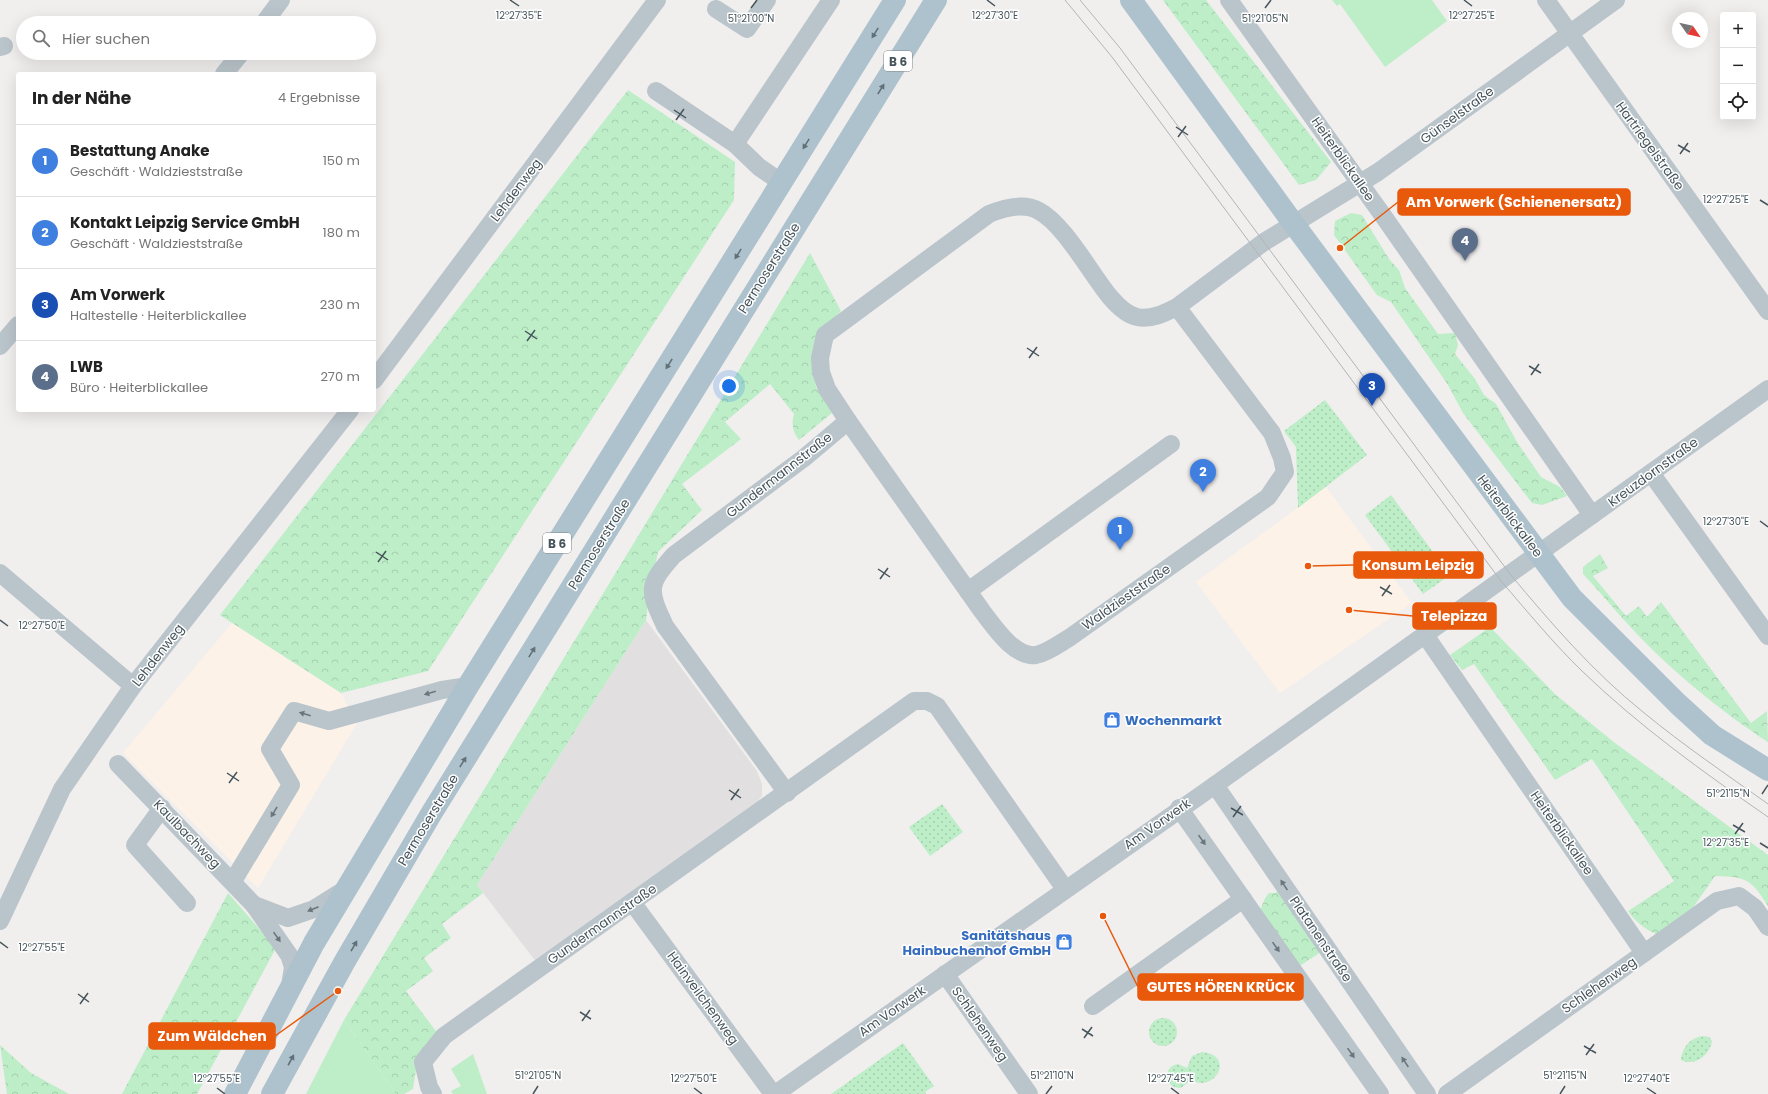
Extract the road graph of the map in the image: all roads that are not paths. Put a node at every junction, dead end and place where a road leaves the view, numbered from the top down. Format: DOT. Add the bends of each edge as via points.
graph roads {
  1 [pos="281,0"];
  2 [pos="657,0"];
  3 [pos="768,0"];
  4 [pos="831,0"];
  5 [pos="895,0"];
  6 [pos="936,0"];
  7 [pos="1131,0"];
  8 [pos="1229,0"];
  9 [pos="1546,0"];
  10 [pos="1616,0"];
  11 [pos="716,9"];
  12 [pos="269,16"];
  13 [pos="1570,34"];
  14 [pos="235,60"];
  15 [pos="226,72"];
  16 [pos="656,91"];
  17 [pos="735,144"];
  18 [pos="782,183"];
  19 [pos="1360,184"];
  20 [pos="1293,223"];
  21 [pos="1177,307"];
  22 [pos="1768,311"];
  23 [pos="16,327"];
  24 [pos="0,346"];
  25 [pos="376,377"];
  26 [pos="1768,389"];
  27 [pos="348,412"];
  28 [pos="848,421"];
  29 [pos="1171,444"];
  30 [pos="1652,473"];
  31 [pos="1592,515"];
  32 [pos="1538,554"];
  33 [pos="0,573"];
  34 [pos="968,591"];
  35 [pos="1425,635"];
  36 [pos="1768,636"];
  37 [pos="133,686"];
  38 [pos="468,686"];
  39 [pos="118,764"];
  40 [pos="1768,770"];
  41 [pos="1215,785"];
  42 [pos="786,793"];
  43 [pos="162,808"];
  44 [pos="1179,808"];
  45 [pos="232,881"];
  46 [pos="346,889"];
  47 [pos="1065,889"];
  48 [pos="1243,899"];
  49 [pos="632,902"];
  50 [pos="187,903"];
  51 [pos="254,905"];
  52 [pos="0,921"];
  53 [pos="1768,926"];
  54 [pos="1644,953"];
  55 [pos="945,974"];
  56 [pos="290,986"];
  57 [pos="1093,1006"];
  58 [pos="1450,1093"];
  59 [pos="235,1094"];
  60 [pos="272,1094"];
  61 [pos="433,1094"];
  62 [pos="774,1094"];
  63 [pos="1029,1094"];
  64 [pos="1380,1094"];
  65 [pos="1427,1094"];
  1 -- 12 [label="street"];
  2 -- 25 [label="street, Lehdenweg"];
  3 -- 11 [label="street" via="747,29"];
  4 -- 17 [label="street"];
  5 -- 18 [label="main road, B 6, one-way"];
  60 -- 6 [label="main road, Permoserstraße / B 6, one-way" via="345,961 431,814"];
  7 -- 20 [label="main road, Heiterblickallee"];
  8 -- 19 [label="street, Heiterblickallee"];
  9 -- 13 [label="street, Hartriegelstraße"];
  10 -- 13 [label="street, Günselstraße"];
  13 -- 19 [label="street, Günselstraße"];
  13 -- 22 [label="street, Hartriegelstraße"];
  14 -- 15 [label="street"];
  16 -- 17 [label="street"];
  17 -- 18 [label="street" via="759,167"];
  18 -- 38 [label="main road, B 6, one-way"];
  19 -- 20 [label="street, Günselstraße"];
  19 -- 31 [label="street, Heiterblickallee"];
  20 -- 21 [label="street"];
  20 -- 32 [label="main road, Heiterblickallee"];
  21 -- 28 [label="street" via="1161,315 1136,317 1117,305 1059,228 1038,210 1022,206 1005,208 989,214 825,335 820,358 821,372 827,389"];
  21 -- 34 [label="street, Waldzieststraße" via="1272,433 1285,472 1268,497 1054,648 1036,655 1025,654 1006,641"];
  23 -- 24 [label="street"];
  26 -- 30 [label="street, Kreuzdornstraße"];
  27 -- 37 [label="street, Lehdenweg"];
  28 -- 34 [label="street, Waldzieststraße"];
  28 -- 42 [label="street, Gundermannstraße" via="804,458 674,554 656,575 654,583 653,600 665,626"];
  29 -- 34 [label="street"];
  30 -- 31 [label="street, Kreuzdornstraße"];
  30 -- 36 [label="street"];
  31 -- 32 [label="street, Kreuzdornstraße"];
  32 -- 35 [label="street, Am Vorwerk"];
  32 -- 40 [label="main road, Heiterblickallee" via="1572,598 1678,704 1712,735"];
  33 -- 37 [label="street"];
  35 -- 41 [label="street, Am Vorwerk"];
  35 -- 54 [label="street, Heiterblickallee"];
  37 -- 52 [label="street, Lehdenweg" via="62,789"];
  38 -- 45 [label="street, one-way" via="442,690 329,721 294,711 270,749 291,785"];
  38 -- 46 [label="main road, B 6"];
  39 -- 43 [label="street, Kaulbachweg"];
  41 -- 44 [label="street, Am Vorwerk"];
  65 -- 41 [label="street, Platanenstraße, one-way"];
  42 -- 47 [label="street, Gundermannstraße" via="914,701 927,701 936,706"];
  42 -- 49 [label="street, Gundermannstraße"];
  43 -- 45 [label="street, Kaulbachweg"];
  43 -- 50 [label="street" via="135,845"];
  44 -- 47 [label="street, Am Vorwerk"];
  44 -- 48 [label="street, one-way"];
  45 -- 51 [label="street, Kaulbachweg"];
  46 -- 51 [label="street, Kaulbachweg, one-way" via="314,909 288,918"];
  46 -- 56 [label="main road, B 6"];
  47 -- 55 [label="street, Am Vorwerk"];
  48 -- 57 [label="street"];
  48 -- 64 [label="street, one-way"];
  49 -- 61 [label="street, Gundermannstraße" via="444,1036 424,1062"];
  49 -- 62 [label="street, Hainveilchenweg"];
  51 -- 56 [label="street, Kaulbachweg, one-way" via="289,955 292,967"];
  53 -- 54 [label="street, Schlehenweg" via="1755,908 1740,896 1717,901"];
  54 -- 58 [label="street, Schlehenweg"];
  55 -- 62 [label="street, Am Vorwerk"];
  55 -- 63 [label="street, Schlehenweg"];
  56 -- 59 [label="main road, B 6"];
}
